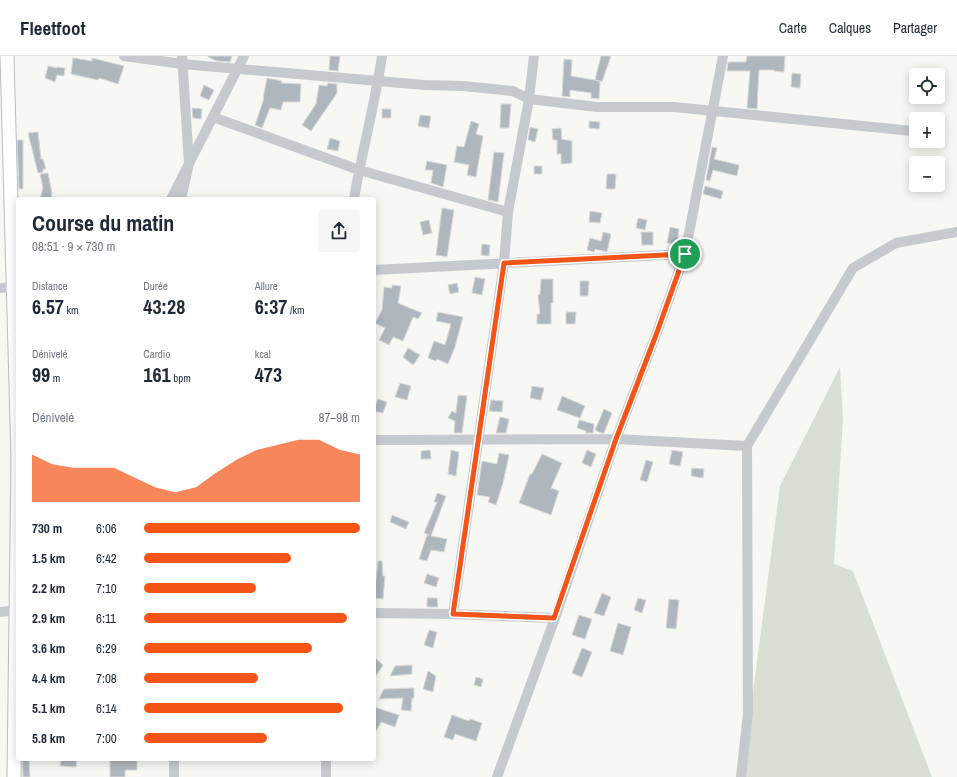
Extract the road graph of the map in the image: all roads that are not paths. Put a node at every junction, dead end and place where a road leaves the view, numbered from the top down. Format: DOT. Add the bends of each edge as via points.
graph roads {
  1 [pos="7,56"];
  2 [pos="124,56"];
  3 [pos="244,56"];
  4 [pos="382,56"];
  5 [pos="534,56"];
  6 [pos="723,56"];
  7 [pos="182,60"];
  8 [pos="237,68"];
  9 [pos="378,80"];
  10 [pos="529,99"];
  11 [pos="714,110"];
  12 [pos="213,117"];
  13 [pos="909,131"];
  14 [pos="189,164"];
  15 [pos="359,170"];
  16 [pos="172,197"];
  17 [pos="181,197"];
  18 [pos="354,197"];
  19 [pos="508,212"];
  20 [pos="957,232"];
  21 [pos="685,254"];
  22 [pos="504,263"];
  23 [pos="376,270"];
  24 [pos="16,287"];
  25 [pos="0,288"];
  26 [pos="616,439"];
  27 [pos="376,440"];
  28 [pos="478,440"];
  29 [pos="747,446"];
  30 [pos="16,610"];
  31 [pos="0,612"];
  32 [pos="376,613"];
  33 [pos="453,614"];
  34 [pos="554,618"];
  35 [pos="16,666"];
  36 [pos="174,761"];
  37 [pos="326,761"];
  38 [pos="14,777"];
  39 [pos="174,777"];
  40 [pos="326,777"];
  41 [pos="497,777"];
  42 [pos="741,777"];
  1 -- 24 [label="main road"];
  2 -- 7 [label="street"];
  3 -- 8 [label="street"];
  4 -- 9 [label="street"];
  5 -- 10 [label="street"];
  6 -- 11 [label="street"];
  7 -- 8 [label="street"];
  7 -- 14 [label="street"];
  8 -- 9 [label="street"];
  8 -- 12 [label="street"];
  9 -- 10 [label="street" via="513,91"];
  9 -- 15 [label="street"];
  10 -- 11 [label="street" via="597,107"];
  10 -- 19 [label="street"];
  11 -- 13 [label="street"];
  11 -- 21 [label="street"];
  12 -- 14 [label="street"];
  12 -- 15 [label="street"];
  14 -- 16 [label="street"];
  14 -- 17 [label="street"];
  15 -- 18 [label="street"];
  15 -- 19 [label="street"];
  19 -- 22 [label="street"];
  20 -- 29 [label="street" via="896,243 853,268"];
  21 -- 22 [label="street"];
  21 -- 26 [label="street"];
  22 -- 23 [label="street"];
  22 -- 28 [label="street"];
  24 -- 25 [label="street"];
  26 -- 28 [label="street"];
  26 -- 29 [label="street"];
  26 -- 34 [label="street"];
  27 -- 28 [label="street"];
  28 -- 33 [label="street"];
  29 -- 42 [label="street" via="748,713"];
  30 -- 31 [label="street"];
  32 -- 33 [label="street"];
  33 -- 34 [label="street"];
  34 -- 41 [label="street"];
  35 -- 38 [label="main road"];
  36 -- 39 [label="street"];
  37 -- 40 [label="street"];
}
